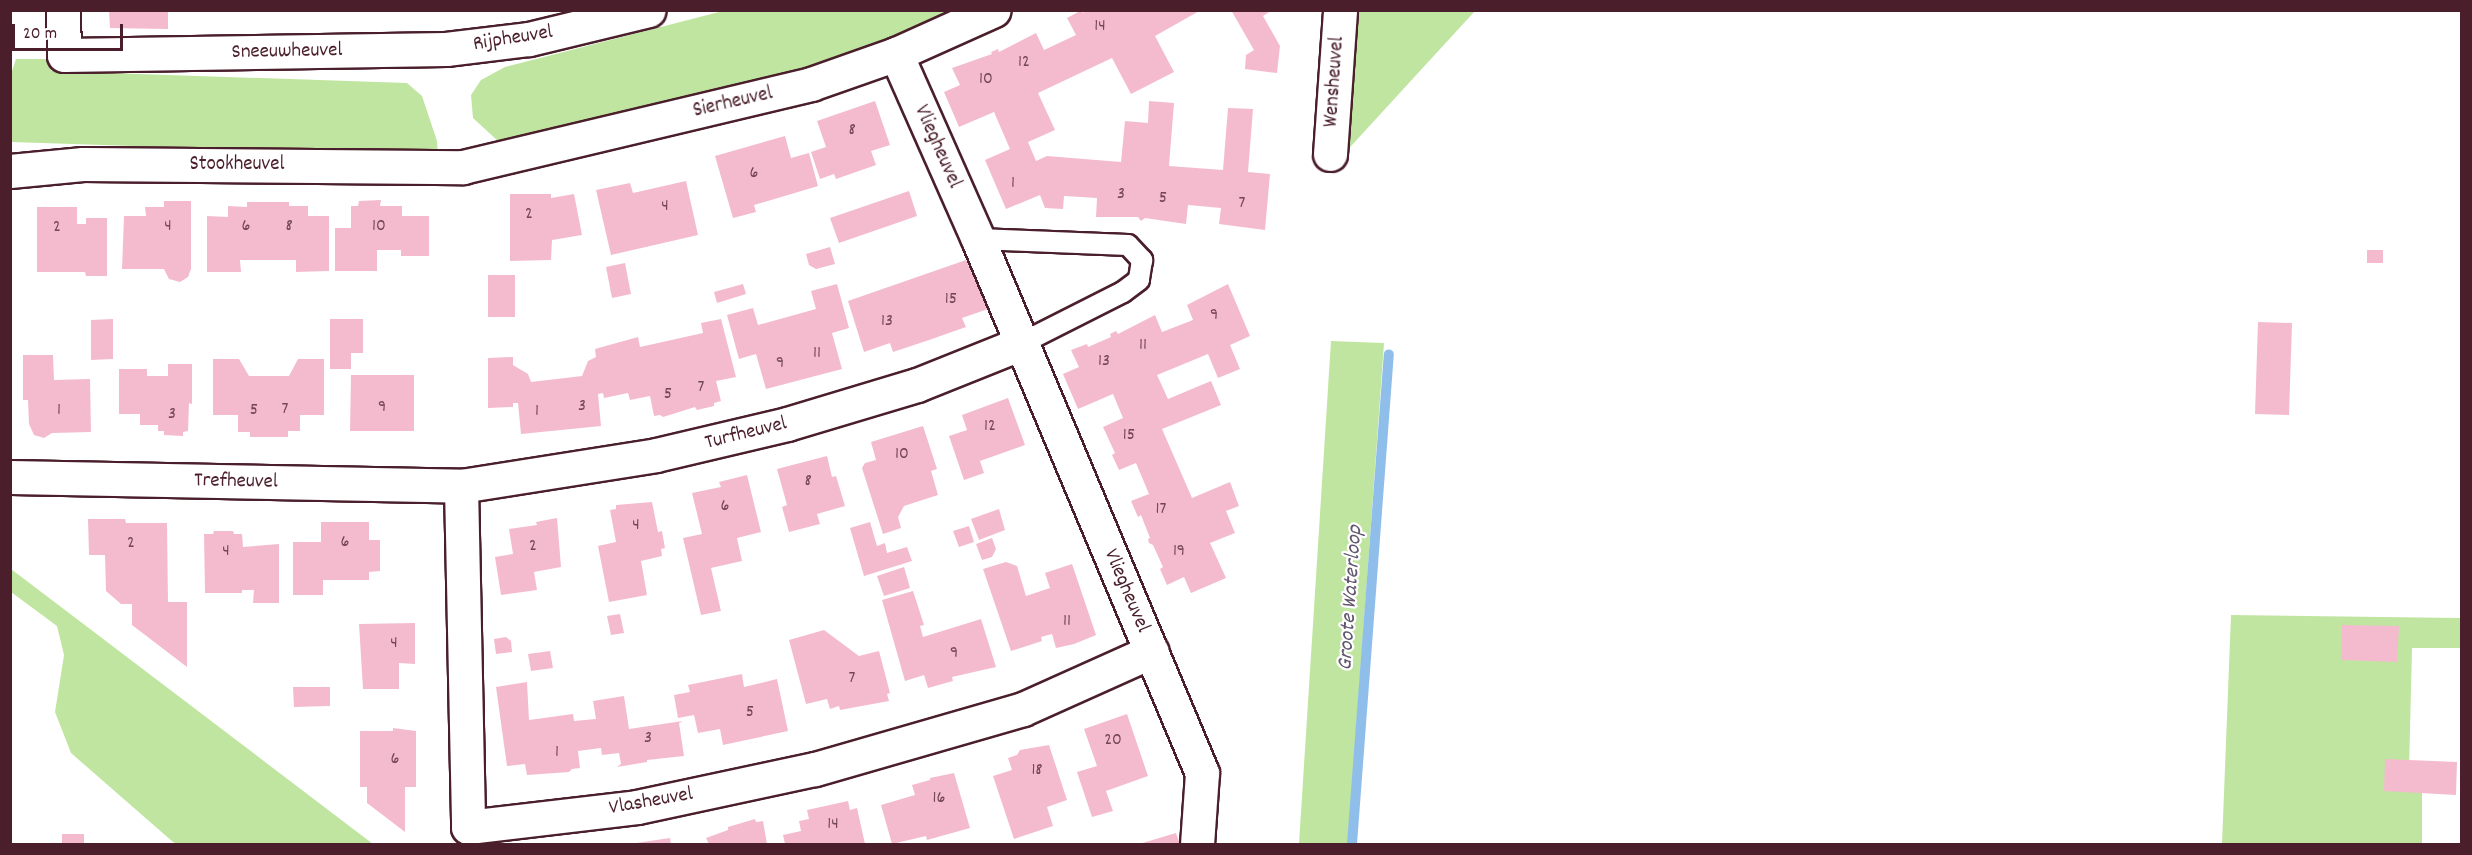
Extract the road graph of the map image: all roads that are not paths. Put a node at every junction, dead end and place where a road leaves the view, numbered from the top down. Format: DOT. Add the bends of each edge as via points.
graph roads {
  1 [pos="63,10"];
  2 [pos="649,10"];
  3 [pos="994,10"];
  4 [pos="1340,10"];
  5 [pos="446,49"];
  6 [pos="896,54"];
  7 [pos="1330,154"];
  8 [pos="463,167"];
  9 [pos="10,171"];
  10 [pos="978,239"];
  11 [pos="1022,343"];
  12 [pos="10,477"];
  13 [pos="461,486"];
  14 [pos="1152,651"];
  15 [pos="1197,844"];
  1 -- 5 [label="street, Sneeuwheuvel" via="64,55"];
  2 -- 5 [label="street, Rijpheuvel" via="529,39"];
  3 -- 6 [label="street, Sierheuvel"];
  4 -- 7 [label="street, Wensheuvel"];
  6 -- 8 [label="street, Sierheuvel" via="812,84"];
  6 -- 10 [label="street, Vliegheuvel"];
  8 -- 9 [label="street, Stookheuvel" via="83,164"];
  10 -- 11 [label="street, Vliegheuvel"];
  10 -- 11 [label="lane" via="1128,245 1142,260 1139,280 1123,292"];
  11 -- 13 [label="street, Turfheuvel" via="917,385 788,424 656,455"];
  11 -- 14 [label="street, Vliegheuvel"];
  12 -- 13 [label="street, Trefheuvel"];
  13 -- 14 [label="street, Vlasheuvel" via="468,827 637,807 815,769 1023,709"];
  14 -- 15 [label="street, Vliegheuvel" via="1202,773"];
}
